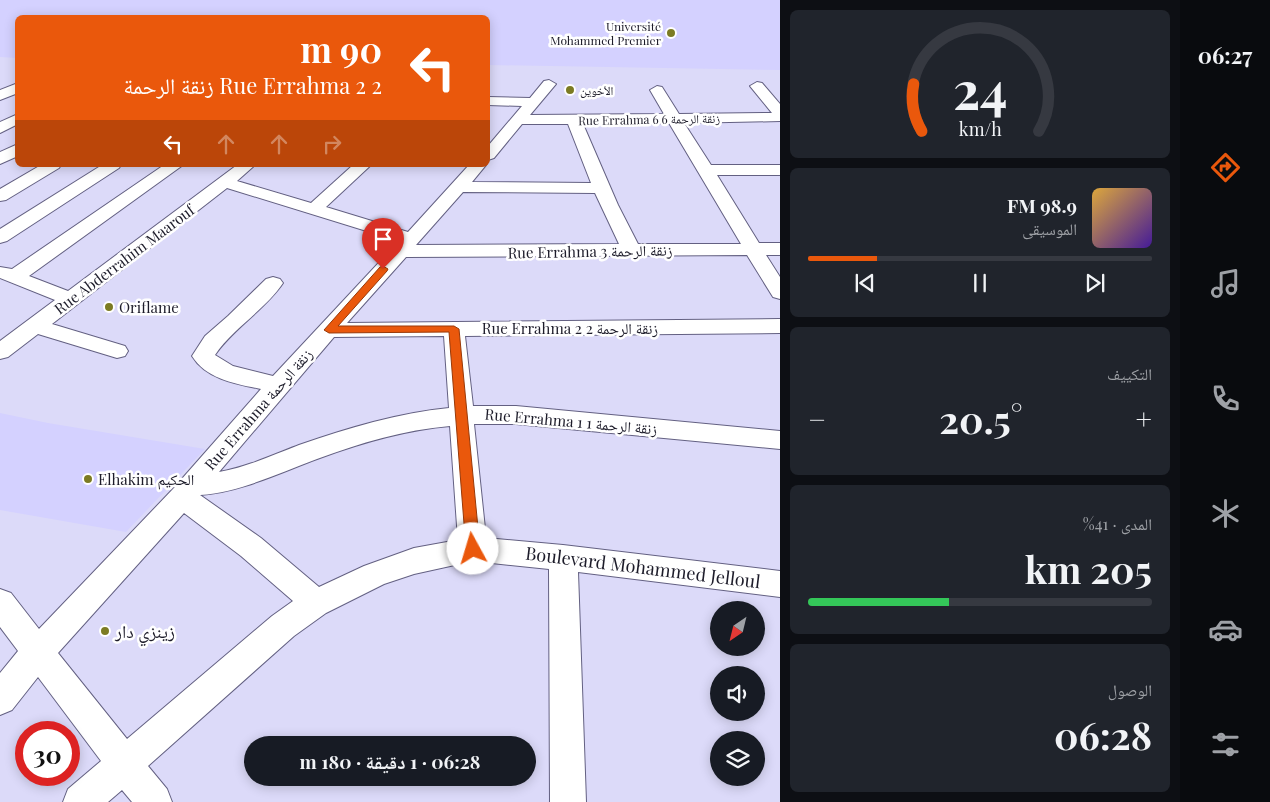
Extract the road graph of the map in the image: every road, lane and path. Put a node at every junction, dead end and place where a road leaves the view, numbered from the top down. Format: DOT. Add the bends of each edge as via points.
graph roads {
  1 [pos="549,84"];
  2 [pos="757,86"];
  3 [pos="15,88"];
  4 [pos="657,90"];
  5 [pos="0,96"];
  6 [pos="490,101"];
  7 [pos="532,102"];
  8 [pos="780,113"];
  9 [pos="780,117"];
  10 [pos="674,119"];
  11 [pos="15,120"];
  12 [pos="574,120"];
  13 [pos="514,124"];
  14 [pos="0,128"];
  15 [pos="496,128"];
  16 [pos="15,151"];
  17 [pos="490,153"];
  18 [pos="0,159"];
  19 [pos="50,167"];
  20 [pos="110,167"];
  21 [pos="172,167"];
  22 [pos="361,167"];
  23 [pos="476,167"];
  24 [pos="705,170"];
  25 [pos="780,170"];
  26 [pos="232,171"];
  27 [pos="457,187"];
  28 [pos="601,188"];
  29 [pos="0,196"];
  30 [pos="314,209"];
  31 [pos="0,237"];
  32 [pos="406,245"];
  33 [pos="753,249"];
  34 [pos="780,249"];
  35 [pos="631,250"];
  36 [pos="7,274"];
  37 [pos="272,283"];
  38 [pos="780,293"];
  39 [pos="70,299"];
  40 [pos="36,326"];
  41 [pos="780,326"];
  42 [pos="454,329"];
  43 [pos="329,330"];
  44 [pos="3,346"];
  45 [pos="117,351"];
  46 [pos="278,385"];
  47 [pos="462,414"];
  48 [pos="780,440"];
  49 [pos="187,491"];
  50 [pos="473,549"];
  51 [pos="563,557"];
  52 [pos="780,584"];
  53 [pos="315,603"];
  54 [pos="0,604"];
  55 [pos="38,652"];
  56 [pos="0,698"];
  57 [pos="124,763"];
  58 [pos="81,802"];
  59 [pos="154,802"];
  60 [pos="568,802"];
  1 -- 7 [label="street"];
  2 -- 8 [label="street"];
  3 -- 5 [label="street"];
  4 -- 10 [label="street"];
  6 -- 7 [label="street"];
  7 -- 13 [label="street"];
  9 -- 10 [label="street, Rue Errahma 6 6 زنقة الرحمة"];
  10 -- 12 [label="street, Rue Errahma 6 6 زنقة الرحمة"];
  10 -- 24 [label="street"];
  11 -- 14 [label="street"];
  12 -- 13 [label="street, Rue Errahma 6 6 زنقة الرحمة"];
  12 -- 28 [label="street"];
  13 -- 15 [label="street, Rue Errahma 6 6 زنقة الرحمة"];
  13 -- 17 [label="street"];
  16 -- 18 [label="street"];
  19 -- 29 [label="street"];
  20 -- 31 [label="street"];
  21 -- 36 [label="street"];
  22 -- 30 [label="street"];
  23 -- 27 [label="street, Rue Errahma زنقة الرحمة"];
  24 -- 25 [label="street"];
  24 -- 33 [label="street"];
  26 -- 30 [label="street, Rue Errahma 3 زنقة الرحمة"];
  26 -- 39 [label="street, Rue Abderrahim Maarouf"];
  27 -- 28 [label="street"];
  27 -- 32 [label="street, Rue Errahma زنقة الرحمة"];
  28 -- 35 [label="street"];
  30 -- 32 [label="street, Rue Errahma 3 زنقة الرحمة"];
  32 -- 35 [label="street, Rue Errahma 3 زنقة الرحمة"];
  32 -- 43 [label="street, Rue Errahma زنقة الرحمة"];
  33 -- 34 [label="street, Rue Errahma 3 زنقة الرحمة"];
  33 -- 35 [label="street, Rue Errahma 3 زنقة الرحمة"];
  33 -- 38 [label="street"];
  36 -- 39 [label="street"];
  37 -- 46 [label="street" via="213,341 203,356 210,365 224,371"];
  39 -- 40 [label="street, Rue Abderrahim Maarouf"];
  40 -- 44 [label="street, Rue Abderrahim Maarouf"];
  40 -- 45 [label="street"];
  41 -- 42 [label="street, Rue Errahma 2 2 زنقة الرحمة"];
  42 -- 43 [label="street, Rue Errahma 2 2 زنقة الرحمة"];
  42 -- 47 [label="street"];
  43 -- 46 [label="street, Rue Errahma زنقة الرحمة"];
  46 -- 49 [label="street, Rue Errahma زنقة الرحمة"];
  47 -- 48 [label="street, Rue Errahma 1 زنقة الرحمة 1" via="486,412"];
  47 -- 49 [label="street, Rue Errahma 1 زنقة الرحمة 1" via="323,446 218,484"];
  47 -- 50 [label="street"];
  49 -- 53 [label="street"];
  49 -- 55 [label="street, Rue Errahma زنقة الرحمة"];
  50 -- 51 [label="street, Boulevard Mohammed Jelloul"];
  50 -- 53 [label="street, Boulevard Mohammed Jelloul" via="414,560"];
  51 -- 52 [label="street, Boulevard Mohammed Jelloul"];
  51 -- 60 [label="street"];
  53 -- 57 [label="street, Boulevard Mohammed Jelloul" via="283,626"];
  54 -- 55 [label="street"];
  55 -- 56 [label="street, Rue Errahma زنقة الرحمة"];
  55 -- 57 [label="street"];
  57 -- 58 [label="street, Boulevard Mohammed Jelloul"];
  57 -- 59 [label="street"];
}
